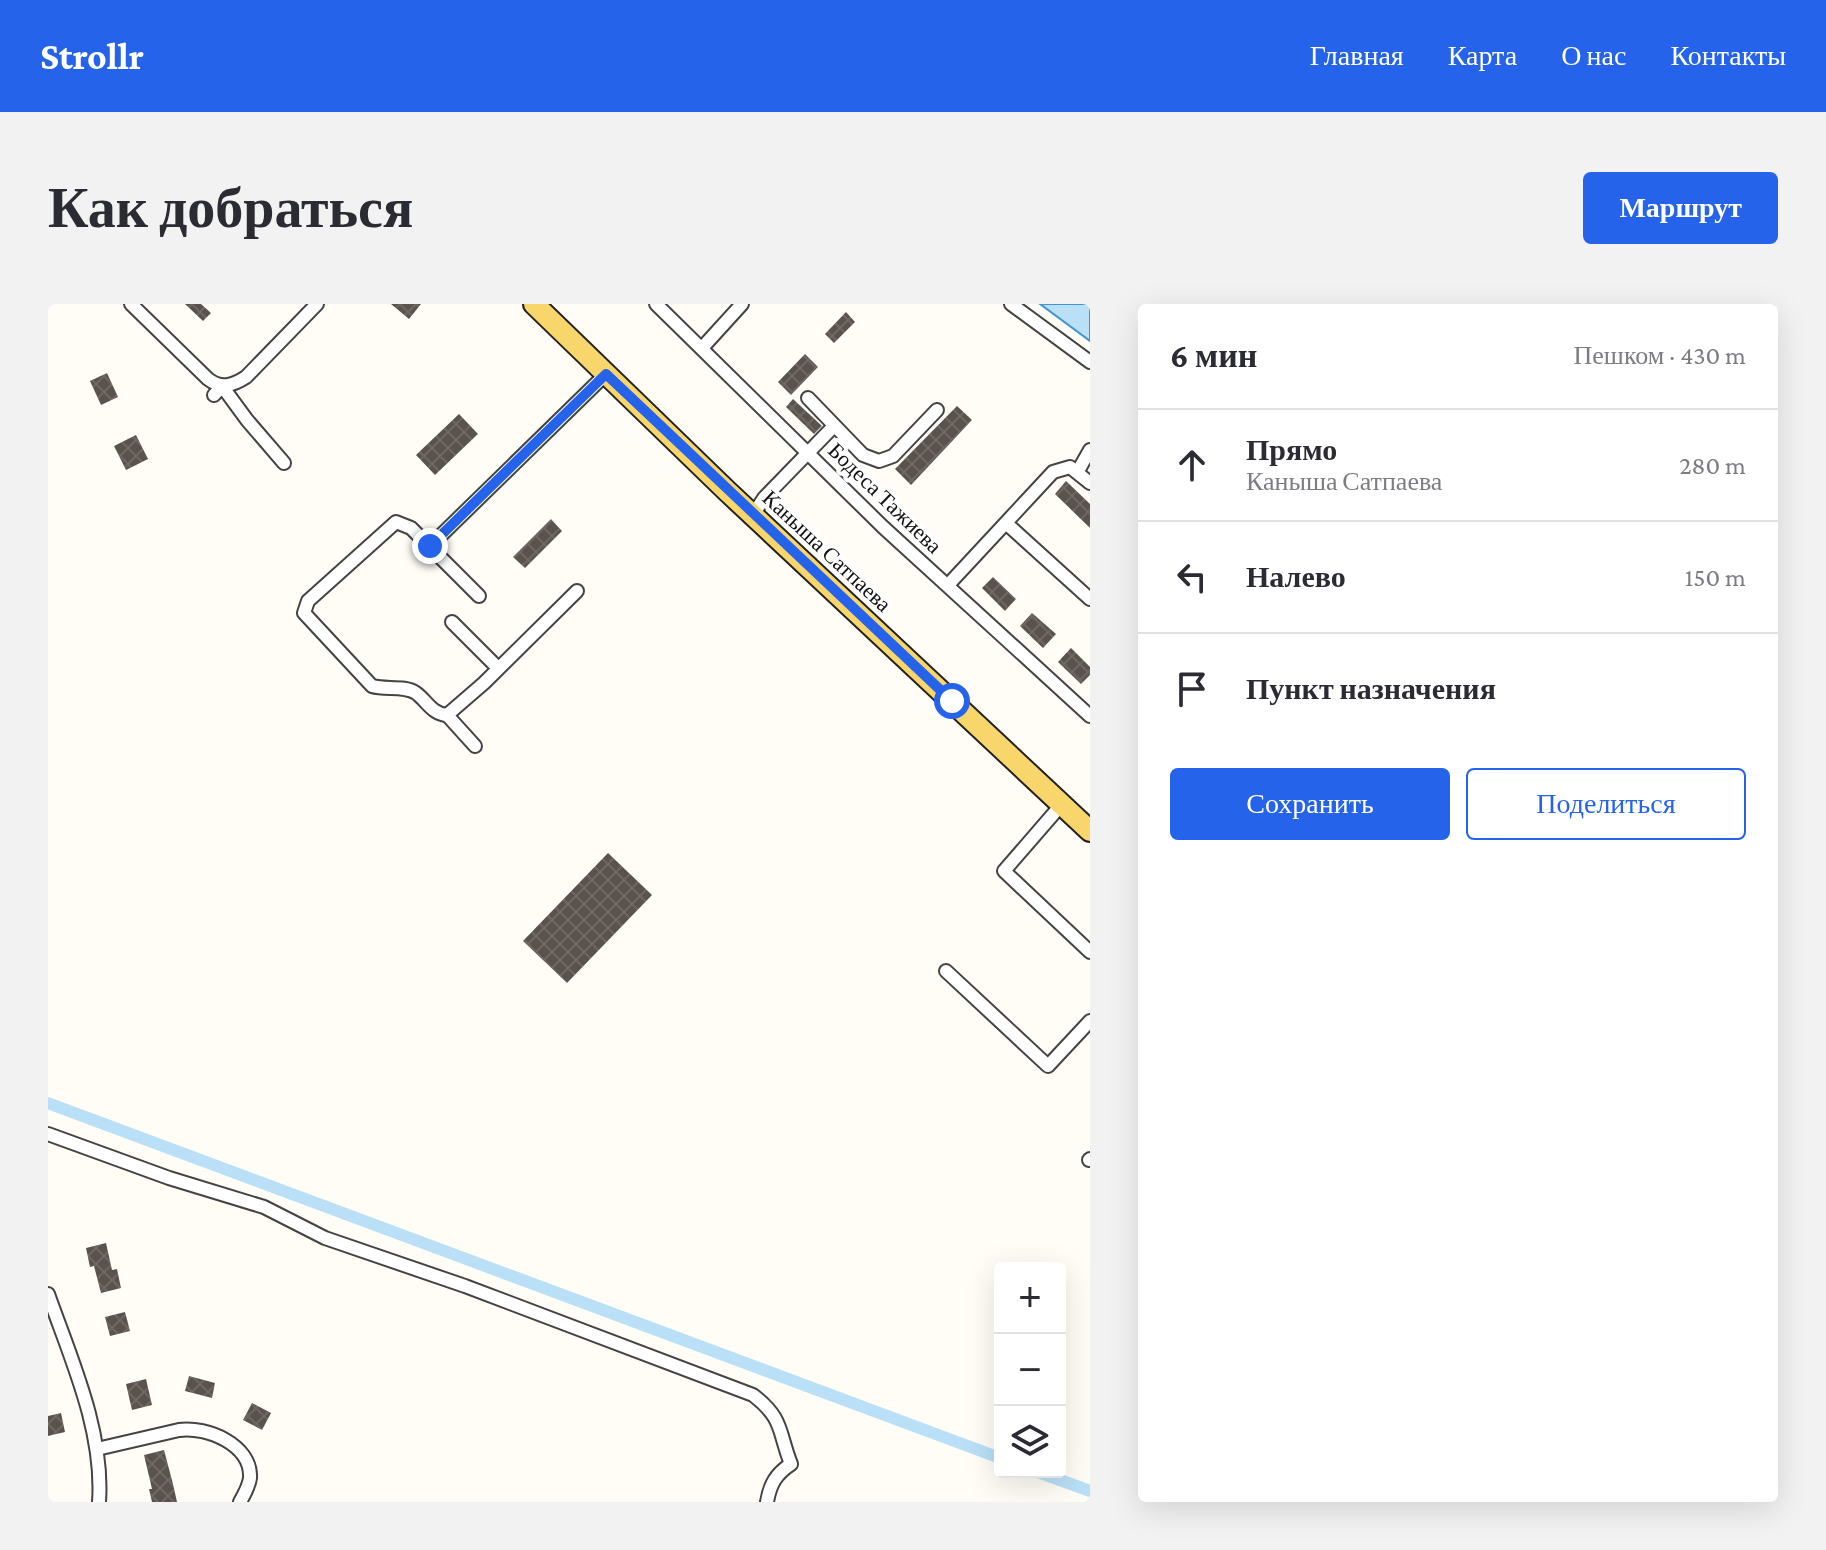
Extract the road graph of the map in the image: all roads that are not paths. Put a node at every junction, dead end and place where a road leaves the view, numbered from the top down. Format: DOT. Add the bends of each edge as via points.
graph roads {
  1 [pos="131,304"];
  2 [pos="317,304"];
  3 [pos="534,304"];
  4 [pos="656,304"];
  5 [pos="742,304"];
  6 [pos="1011,304"];
  7 [pos="702,348"];
  8 [pos="1090,362"];
  9 [pos="606,374"];
  10 [pos="218,390"];
  11 [pos="808,398"];
  12 [pos="937,410"];
  13 [pos="834,426"];
  14 [pos="1090,450"];
  15 [pos="808,452"];
  16 [pos="284,463"];
  17 [pos="1078,471"];
  18 [pos="1090,483"];
  19 [pos="753,515"];
  20 [pos="1007,524"];
  21 [pos="430,546"];
  22 [pos="948,585"];
  23 [pos="577,591"];
  24 [pos="479,596"];
  25 [pos="1090,599"];
  26 [pos="452,622"];
  27 [pos="498,668"];
  28 [pos="447,715"];
  29 [pos="1090,716"];
  30 [pos="475,746"];
  31 [pos="1062,804"];
  32 [pos="1090,831"];
  33 [pos="1090,952"];
  34 [pos="946,971"];
  35 [pos="1090,1021"];
  36 [pos="48,1134"];
  37 [pos="48,1294"];
  38 [pos="53,1317"];
  39 [pos="97,1449"];
  40 [pos="99,1502"];
  41 [pos="240,1502"];
  42 [pos="767,1502"];
  1 -- 10 [label="street"];
  2 -- 10 [label="street" via="246,377"];
  3 -- 9 [label="main road, Каныша Сатпаева"];
  4 -- 7 [label="street, Бодеса Тажиева"];
  5 -- 7 [label="street"];
  6 -- 8 [label="street"];
  7 -- 15 [label="street, Бодеса Тажиева"];
  9 -- 19 [label="main road, Каныша Сатпаева"];
  9 -- 21 [label="street"];
  10 -- 16 [label="street"];
  11 -- 13 [label="street"];
  12 -- 13 [label="street" via="885,460 863,455"];
  13 -- 15 [label="street"];
  14 -- 17 [label="street"];
  15 -- 19 [label="street"];
  15 -- 22 [label="street, Бодеса Тажиева"];
  17 -- 18 [label="street"];
  17 -- 20 [label="street" via="1070,467 1053,472"];
  19 -- 31 [label="main road, Каныша Сатпаева"];
  20 -- 22 [label="street"];
  20 -- 25 [label="street"];
  21 -- 24 [label="street"];
  21 -- 28 [label="street" via="406,524 390,525 308,601 304,613 372,686 409,689"];
  22 -- 29 [label="street, Бодеса Тажиева"];
  23 -- 27 [label="street"];
  26 -- 27 [label="street"];
  27 -- 28 [label="street"];
  28 -- 30 [label="street"];
  31 -- 32 [label="main road, Каныша Сатпаева"];
  31 -- 33 [label="street" via="1004,871"];
  34 -- 35 [label="street" via="1048,1066"];
  36 -- 42 [label="street" via="264,1207 325,1238 753,1395 778,1420 791,1464 773,1480"];
  37 -- 38 [label="street"];
  38 -- 39 [label="street" via="76,1373"];
  39 -- 40 [label="street"];
  39 -- 41 [label="street" via="191,1428 214,1433 243,1456 249,1468 250,1481"];
}
